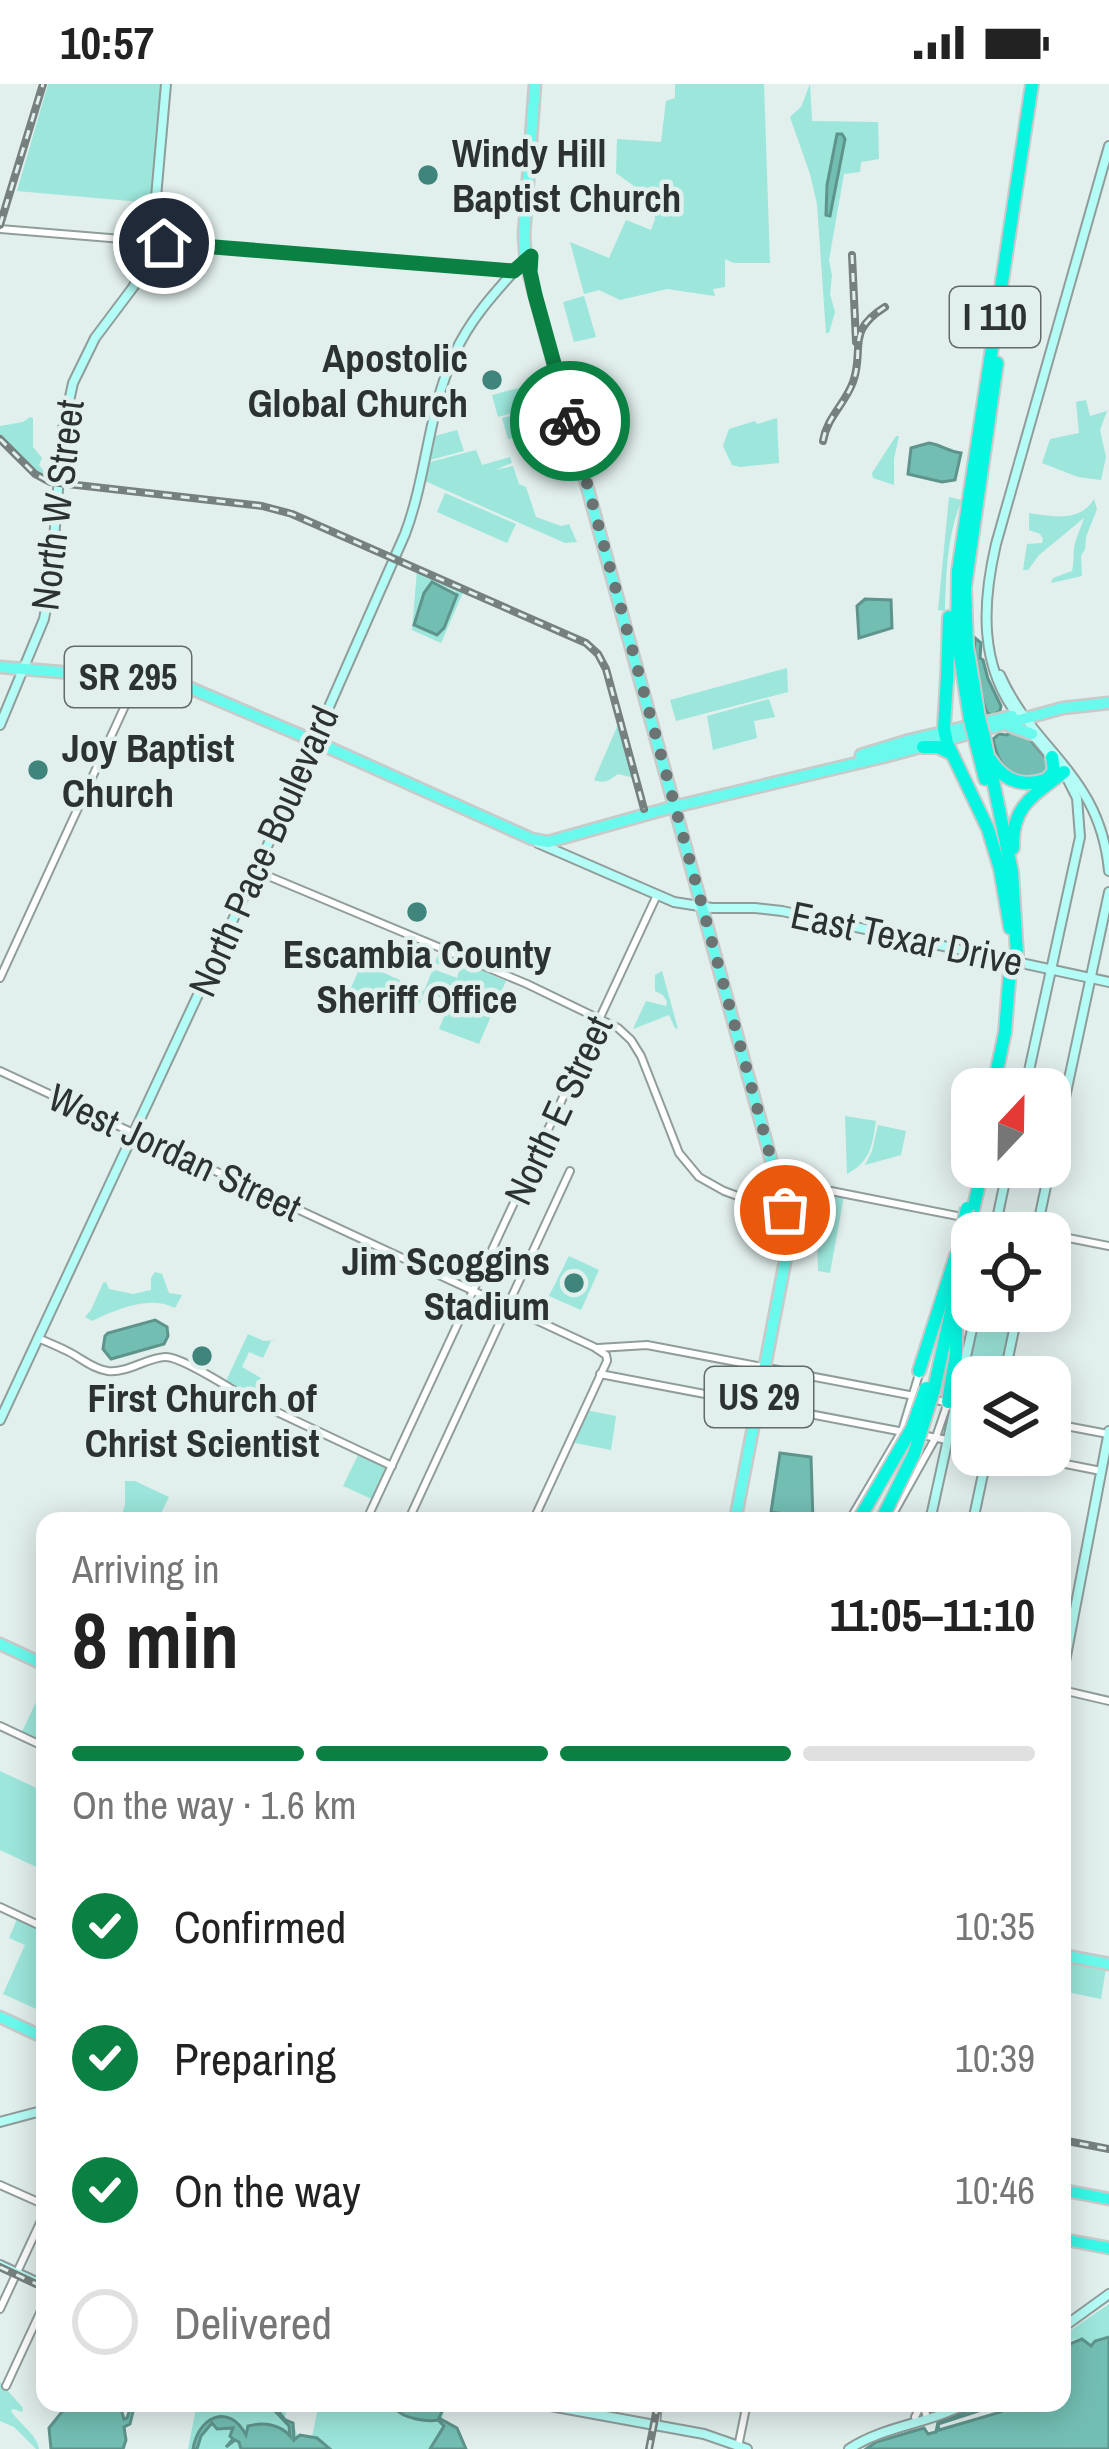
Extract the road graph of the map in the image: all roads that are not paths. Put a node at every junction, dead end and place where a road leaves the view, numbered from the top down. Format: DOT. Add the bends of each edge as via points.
graph roads {
  1 [pos="166,84"];
  2 [pos="538,84"];
  3 [pos="1037,86"];
  4 [pos="1109,146"];
  5 [pos="1106,166"];
  6 [pos="0,229"];
  7 [pos="151,242"];
  8 [pos="528,262"];
  9 [pos="511,274"];
  10 [pos="966,508"];
  11 [pos="988,646"];
  12 [pos="0,663"];
  13 [pos="26,665"];
  14 [pos="140,675"];
  15 [pos="947,677"];
  16 [pos="1006,700"];
  17 [pos="1109,701"];
  18 [pos="1043,715"];
  19 [pos="1022,717"];
  20 [pos="989,721"];
  21 [pos="0,724"];
  22 [pos="1035,733"];
  23 [pos="946,736"];
  24 [pos="314,741"];
  25 [pos="926,741"];
  26 [pos="982,742"];
  27 [pos="952,755"];
  28 [pos="1052,757"];
  29 [pos="1060,773"];
  30 [pos="1072,786"];
  31 [pos="677,808"];
  32 [pos="1100,826"];
  33 [pos="1080,837"];
  34 [pos="532,839"];
  35 [pos="554,842"];
  36 [pos="588,865"];
  37 [pos="256,871"];
  38 [pos="1109,871"];
  39 [pos="1012,880"];
  40 [pos="1109,892"];
  41 [pos="657,895"];
  42 [pos="704,908"];
  43 [pos="1010,928"];
  44 [pos="1014,953"];
  45 [pos="1052,970"];
  46 [pos="0,978"];
  47 [pos="1092,979"];
  48 [pos="1109,982"];
  49 [pos="601,1018"];
  50 [pos="1000,1068"];
  51 [pos="1030,1068"];
  52 [pos="0,1071"];
  53 [pos="134,1133"];
  54 [pos="570,1171"];
  55 [pos="783,1204"];
  56 [pos="1040,1212"];
  57 [pos="951,1218"];
  58 [pos="1071,1239"];
  59 [pos="1109,1246"];
  60 [pos="951,1271"];
  61 [pos="951,1278"];
  62 [pos="473,1292"];
  63 [pos="951,1301"];
  64 [pos="508,1307"];
  65 [pos="38,1338"];
  66 [pos="594,1347"];
  67 [pos="612,1348"];
  68 [pos="607,1360"];
  69 [pos="764,1367"];
  70 [pos="920,1371"];
  71 [pos="600,1374"];
  72 [pos="924,1391"];
  73 [pos="951,1403"];
  74 [pos="757,1404"];
  75 [pos="951,1405"];
  76 [pos="951,1412"];
  77 [pos="0,1420"];
  78 [pos="1071,1427"];
  79 [pos="902,1431"];
  80 [pos="1109,1432"];
  81 [pos="936,1437"];
  82 [pos="948,1440"];
  83 [pos="951,1441"];
  84 [pos="1071,1465"];
  85 [pos="392,1466"];
  86 [pos="1101,1471"];
  87 [pos="983,1476"];
  88 [pos="370,1512"];
  89 [pos="412,1512"];
  90 [pos="537,1512"];
  91 [pos="737,1512"];
  92 [pos="859,1512"];
  93 [pos="860,1512"];
  94 [pos="889,1512"];
  95 [pos="892,1512"];
  96 [pos="933,1512"];
  97 [pos="975,1512"];
  98 [pos="1071,1629"];
  99 [pos="0,1642"];
  100 [pos="36,1659"];
  101 [pos="1071,1692"];
  102 [pos="1109,1699"];
  103 [pos="0,1726"];
  104 [pos="36,1743"];
  105 [pos="0,1907"];
  106 [pos="36,1924"];
  107 [pos="1071,1956"];
  108 [pos="1109,1964"];
  109 [pos="0,2017"];
  110 [pos="36,2034"];
  111 [pos="36,2112"];
  112 [pos="0,2122"];
  113 [pos="0,2185"];
  114 [pos="1071,2192"];
  115 [pos="1109,2199"];
  116 [pos="36,2204"];
  117 [pos="36,2230"];
  118 [pos="1071,2241"];
  119 [pos="1109,2248"];
  120 [pos="0,2265"];
  121 [pos="17,2273"];
  122 [pos="36,2282"];
  123 [pos="1109,2297"];
  124 [pos="0,2309"];
  125 [pos="36,2321"];
  126 [pos="1071,2324"];
  127 [pos="6,2386"];
  128 [pos="594,2412"];
  129 [pos="656,2412"];
  130 [pos="746,2412"];
  131 [pos="921,2412"];
  132 [pos="654,2426"];
  133 [pos="740,2448"];
  134 [pos="845,2449"];
  1 -- 7 [label="main road, North W Street"];
  2 -- 8 [label="main road, US 29"];
  3 -- 10 [label="highway, I 110"];
  3 -- 20 [label="highway, I 110" via="968,554 969,667"];
  4 -- 5 [label="main road"];
  5 -- 11 [label="main road" via="990,569"];
  6 -- 7 [label="street"];
  7 -- 9 [label="street"];
  7 -- 13 [label="main road, North W Street" via="134,286 73,383 50,587"];
  8 -- 9 [label="main road, North Pace Boulevard"];
  8 -- 31 [label="main road, US 29"];
  9 -- 24 [label="main road, North Pace Boulevard" via="451,362 411,518"];
  10 -- 15 [label="highway" via="950,576"];
  10 -- 20 [label="highway, I 110" via="958,653"];
  11 -- 16 [label="main road"];
  11 -- 19 [label="main road"];
  12 -- 13 [label="main road, SR 295"];
  13 -- 14 [label="main road, SR 295"];
  13 -- 21 [label="main road, North W Street"];
  14 -- 24 [label="main road, SR 295"];
  14 -- 46 [label="street"];
  15 -- 23 [label="highway"];
  15 -- 25 [label="highway" via="942,722"];
  16 -- 19 [label="main road"];
  16 -- 20 [label="main road" via="1006,711"];
  17 -- 18 [label="main road, SR 295"];
  17 -- 19 [label="main road, SR 295"];
  18 -- 19 [label="main road, SR 295"];
  18 -- 22 [label="main road"];
  19 -- 20 [label="main road, SR 295"];
  19 -- 22 [label="main road"];
  20 -- 22 [label="main road"];
  20 -- 23 [label="main road, SR 295"];
  20 -- 26 [label="highway, I 110, bridge"];
  22 -- 28 [label="main road"];
  22 -- 29 [label="main road"];
  23 -- 25 [label="main road, SR 295"];
  23 -- 27 [label="highway"];
  24 -- 34 [label="main road, SR 295"];
  24 -- 37 [label="main road, North Pace Boulevard"];
  25 -- 27 [label="highway"];
  25 -- 31 [label="main road, SR 295"];
  26 -- 29 [label="highway" via="1012,781"];
  26 -- 39 [label="highway, I 110"];
  26 -- 43 [label="highway, I 110"];
  27 -- 43 [label="highway" via="993,844"];
  28 -- 29 [label="highway"];
  29 -- 30 [label="highway"];
  29 -- 32 [label="main road" via="1090,802"];
  29 -- 39 [label="highway" via="1015,820"];
  30 -- 33 [label="main road"];
  31 -- 35 [label="main road, SR 295"];
  31 -- 42 [label="main road, US 29"];
  32 -- 33 [label="main road" via="1088,823"];
  32 -- 38 [label="main road"];
  33 -- 45 [label="main road"];
  34 -- 35 [label="main road, SR 295"];
  34 -- 36 [label="main road"];
  35 -- 36 [label="main road"];
  36 -- 41 [label="main road, East Texar Drive"];
  37 -- 49 [label="street"];
  37 -- 53 [label="main road, North Pace Boulevard"];
  39 -- 44 [label="highway, I 110"];
  40 -- 47 [label="main road"];
  41 -- 42 [label="main road, East Texar Drive"];
  41 -- 49 [label="street, North E Street"];
  42 -- 45 [label="main road, East Texar Drive" via="782,910"];
  42 -- 55 [label="main road, US 29"];
  43 -- 44 [label="highway, I 110"];
  44 -- 50 [label="highway, I 110, bridge"];
  45 -- 47 [label="main road, East Texar Drive"];
  45 -- 51 [label="main road"];
  47 -- 48 [label="main road, East Texar Drive"];
  47 -- 56 [label="main road"];
  49 -- 55 [label="street" via="639,1051 688,1166 755,1204"];
  49 -- 62 [label="street, North E Street"];
  52 -- 53 [label="street, West Jordan Street"];
  53 -- 62 [label="street, West Jordan Street"];
  53 -- 65 [label="main road, North Pace Boulevard"];
  54 -- 64 [label="street"];
  55 -- 57 [label="street" via="831,1191"];
  55 -- 69 [label="main road, US 29" via="785,1262"];
  58 -- 59 [label="street"];
  60 -- 70 [label="highway"];
  61 -- 72 [label="highway"];
  62 -- 64 [label="street, West Jordan Street"];
  62 -- 85 [label="street, North E Street"];
  63 -- 72 [label="highway"];
  64 -- 66 [label="street, West Jordan Street"];
  64 -- 89 [label="street"];
  65 -- 77 [label="main road, North Pace Boulevard"];
  65 -- 85 [label="street" via="109,1371 165,1357"];
  66 -- 67 [label="street"];
  66 -- 68 [label="street, West Jordan Street"];
  67 -- 68 [label="street"];
  67 -- 69 [label="street" via="646,1346"];
  68 -- 71 [label="street"];
  69 -- 72 [label="street"];
  69 -- 74 [label="main road, US 29"];
  70 -- 72 [label="street"];
  71 -- 74 [label="street"];
  71 -- 90 [label="street"];
  72 -- 73 [label="street"];
  72 -- 79 [label="street"];
  72 -- 93 [label="highway, bridge" via="912,1428"];
  72 -- 94 [label="highway, bridge" via="914,1454"];
  74 -- 79 [label="street"];
  74 -- 91 [label="main road, US 29"];
  75 -- 81 [label="street"];
  76 -- 82 [label="main road"];
  78 -- 80 [label="street"];
  79 -- 81 [label="street"];
  79 -- 92 [label="street"];
  80 -- 86 [label="main road"];
  81 -- 82 [label="street"];
  81 -- 95 [label="street"];
  82 -- 83 [label="street"];
  82 -- 96 [label="main road"];
  84 -- 86 [label="street"];
  85 -- 88 [label="street, North E Street"];
  86 -- 98 [label="main road"];
  87 -- 97 [label="main road"];
  99 -- 100 [label="main road"];
  101 -- 102 [label="street"];
  103 -- 104 [label="street"];
  105 -- 106 [label="street"];
  107 -- 108 [label="main road"];
  109 -- 110 [label="main road"];
  111 -- 112 [label="main road"];
  113 -- 116 [label="street"];
  114 -- 115 [label="highway"];
  117 -- 121 [label="street"];
  118 -- 119 [label="highway"];
  120 -- 121 [label="main road"];
  121 -- 122 [label="main road"];
  121 -- 124 [label="street"];
  123 -- 126 [label="main road"];
  125 -- 127 [label="street"];
  128 -- 132 [label="main road"];
  129 -- 132 [label="street"];
  130 -- 133 [label="street"];
  131 -- 134 [label="main road"];
  132 -- 133 [label="main road"];
}
